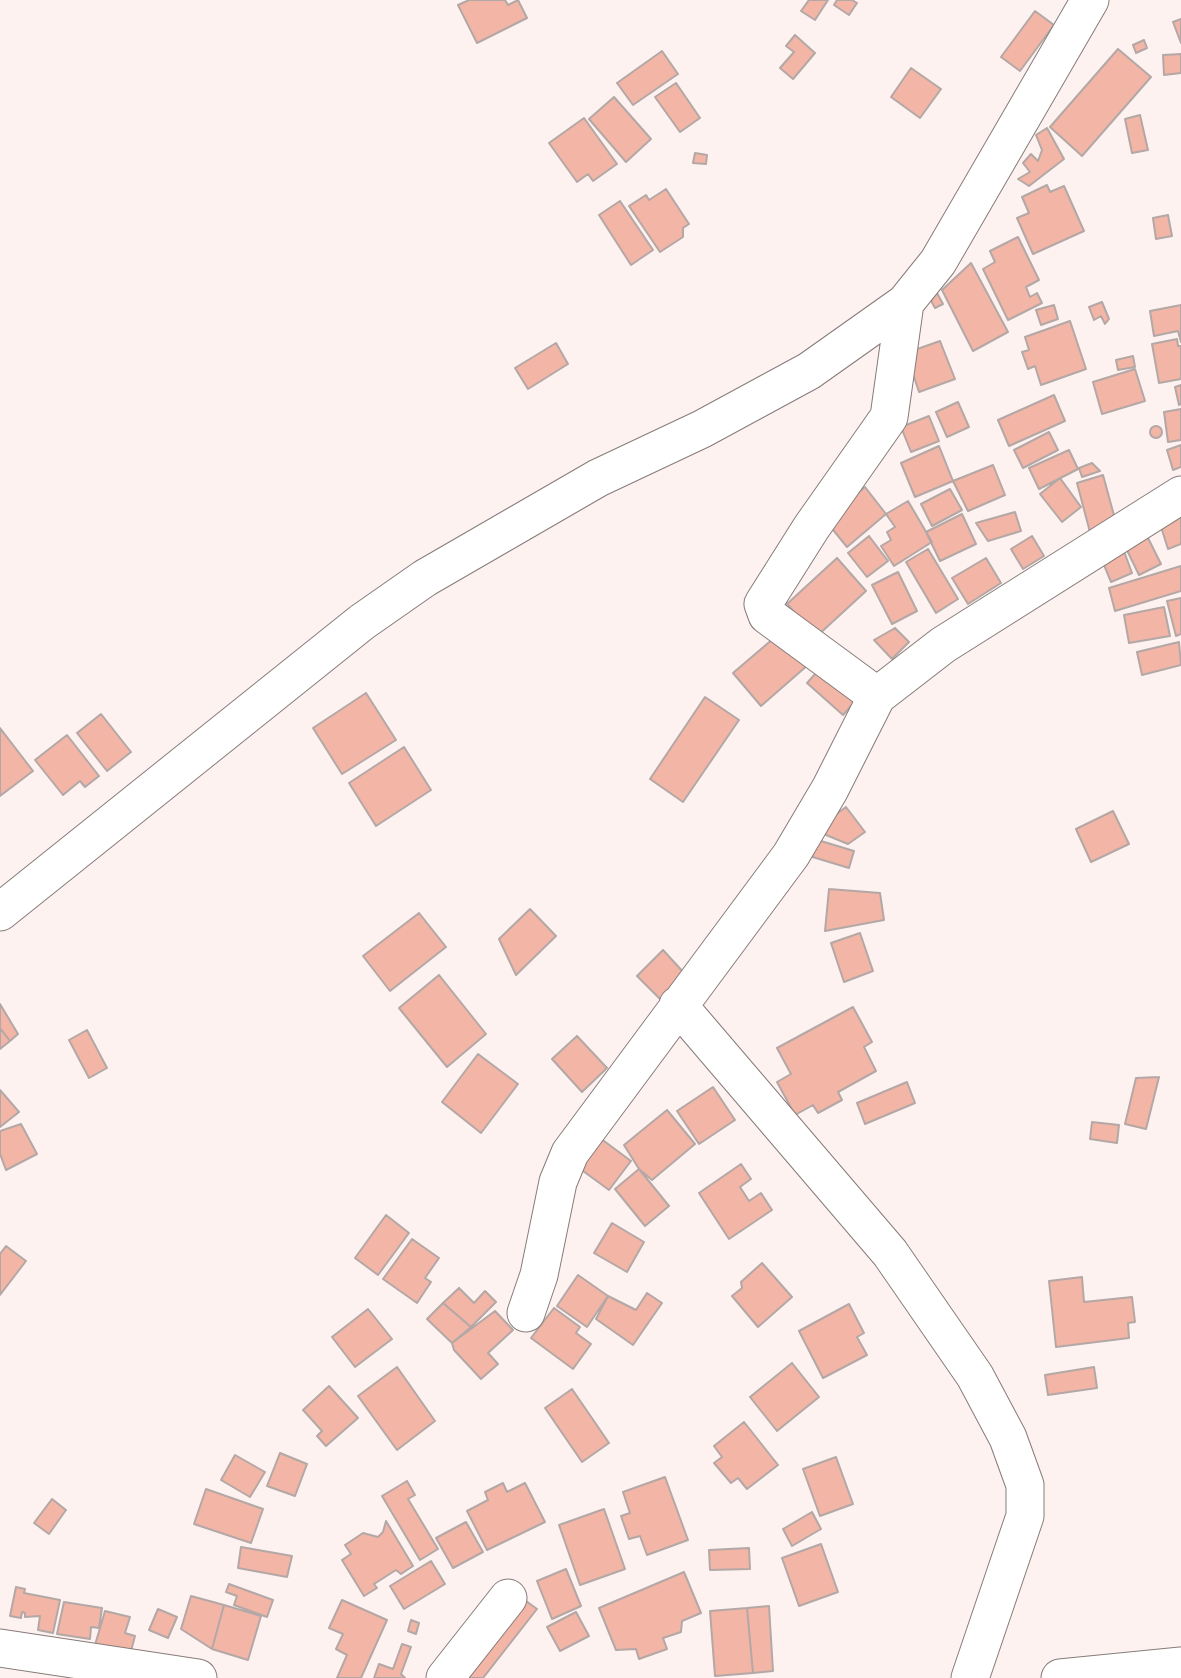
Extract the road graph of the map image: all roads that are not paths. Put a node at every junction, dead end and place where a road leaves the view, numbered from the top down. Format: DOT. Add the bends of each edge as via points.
graph roads {
  1 [pos="1090,0"];
  2 [pos="905,303"];
  3 [pos="1181,495"];
  4 [pos="877,696"];
  5 [pos="0,912"];
  6 [pos="678,1006"];
  7 [pos="526,1313"];
  8 [pos="508,1598"];
  9 [pos="0,1648"];
  10 [pos="1181,1666"];
  11 [pos="198,1678"];
  12 [pos="445,1678"];
  13 [pos="970,1678"];
  14 [pos="1060,1678"];
  1 -- 2 [label="street" via="937,262"];
  2 -- 4 [label="street" via="889,417 763,604 767,615"];
  2 -- 5 [label="street" via="809,370 702,429 598,478 425,578 362,622"];
  3 -- 4 [label="street" via="943,645"];
  4 -- 6 [label="street" via="809,828"];
  6 -- 7 [label="street" via="570,1153 558,1182 539,1275"];
  6 -- 13 [label="street" via="890,1253 975,1376 1008,1438 1025,1485 1026,1516"];
  8 -- 12 [label="street"];
  9 -- 11 [label="street"];
  10 -- 14 [label="street"];
}
